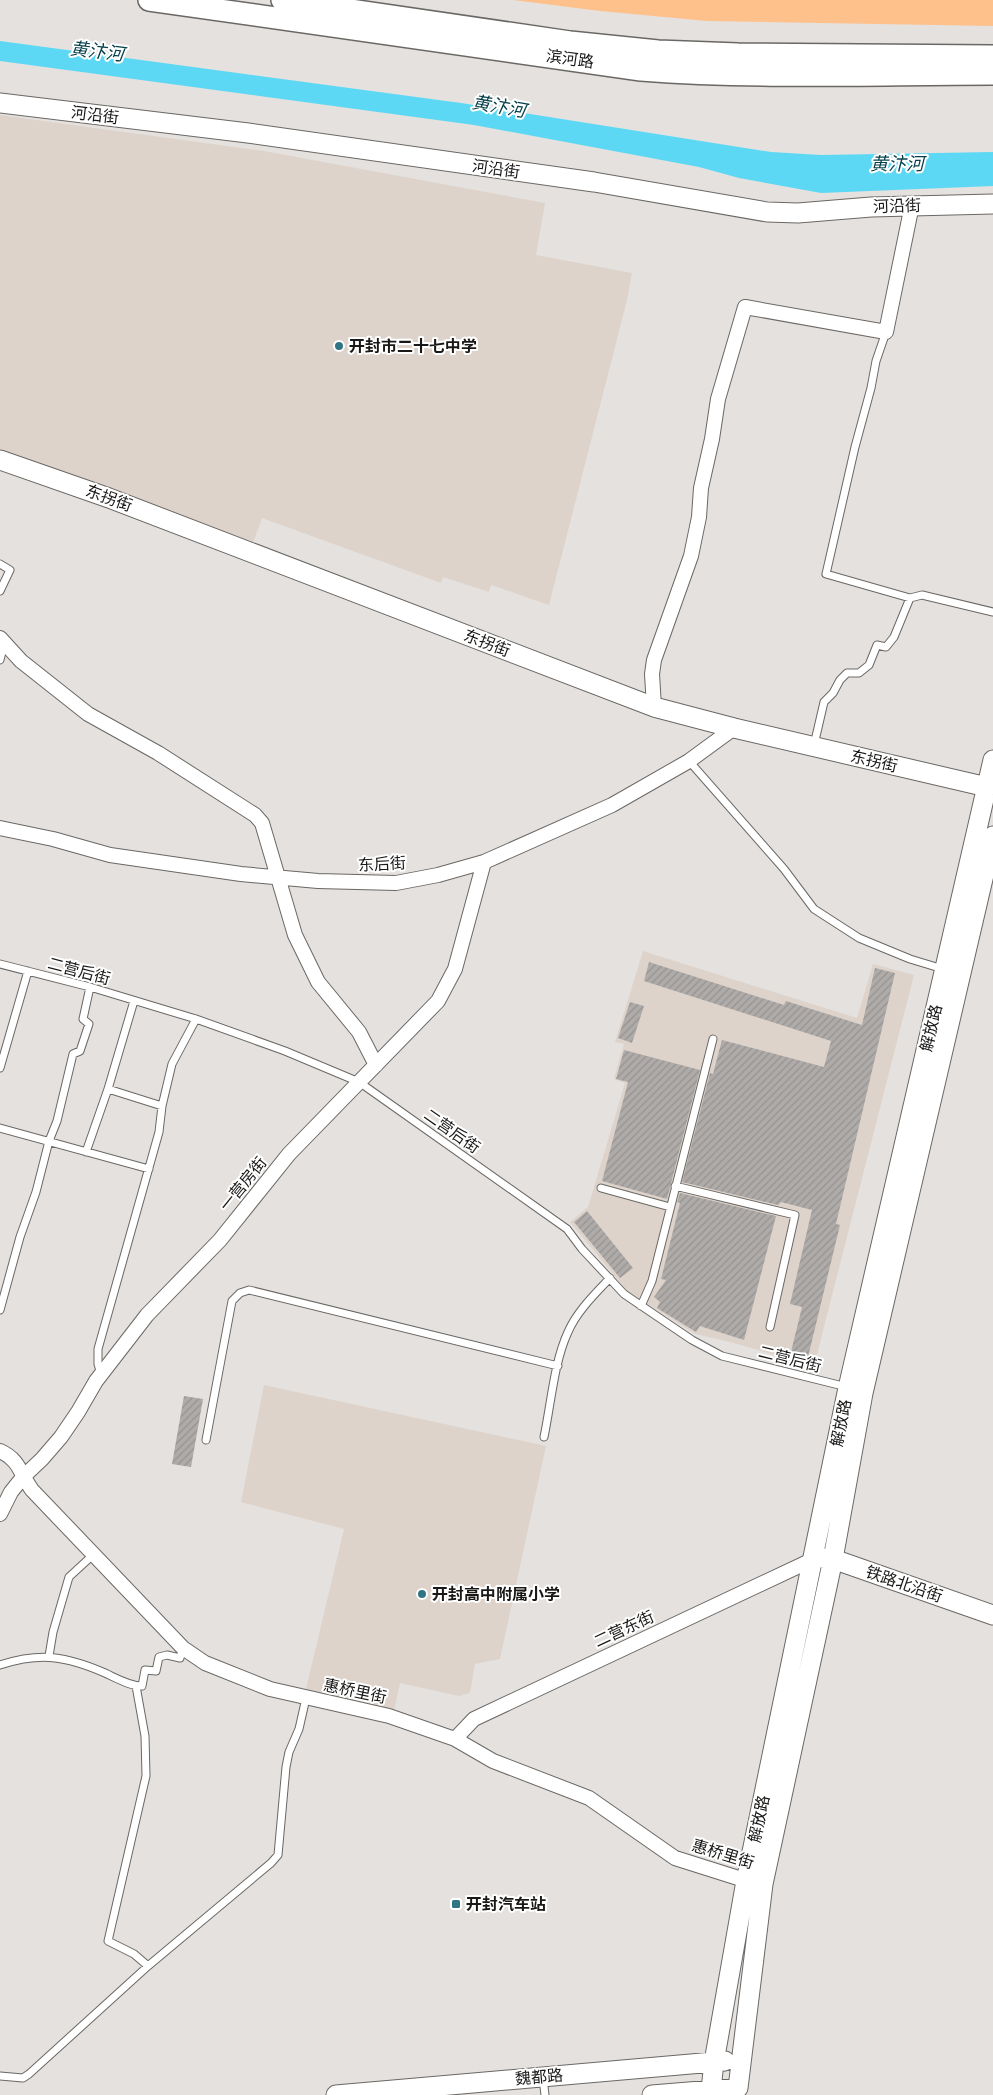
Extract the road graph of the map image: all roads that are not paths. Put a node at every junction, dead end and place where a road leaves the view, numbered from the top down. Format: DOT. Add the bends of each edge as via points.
graph roads {
  1 [pos="149,0"];
  2 [pos="282,0"];
  3 [pos="993,56"];
  4 [pos="993,74"];
  5 [pos="0,103"];
  6 [pos="993,204"];
  7 [pos="912,205"];
  8 [pos="886,332"];
  9 [pos="0,460"];
  10 [pos="0,564"];
  11 [pos="0,591"];
  12 [pos="910,598"];
  13 [pos="993,612"];
  14 [pos="2,641"];
  15 [pos="0,660"];
  16 [pos="654,707"];
  17 [pos="734,728"];
  18 [pos="813,746"];
  19 [pos="993,760"];
  20 [pos="689,762"];
  21 [pos="990,788"];
  22 [pos="0,828"];
  23 [pos="993,836"];
  24 [pos="484,862"];
  25 [pos="278,877"];
  26 [pos="0,964"];
  27 [pos="945,969"];
  28 [pos="28,971"];
  29 [pos="90,987"];
  30 [pos="134,1000"];
  31 [pos="196,1019"];
  32 [pos="713,1039"];
  33 [pos="376,1065"];
  34 [pos="0,1068"];
  35 [pos="359,1082"];
  36 [pos="108,1089"];
  37 [pos="162,1106"];
  38 [pos="0,1128"];
  39 [pos="48,1141"];
  40 [pos="86,1152"];
  41 [pos="149,1169"];
  42 [pos="676,1186"];
  43 [pos="601,1188"];
  44 [pos="670,1207"];
  45 [pos="610,1278"];
  46 [pos="641,1306"];
  47 [pos="0,1310"];
  48 [pos="770,1327"];
  49 [pos="558,1366"];
  50 [pos="101,1374"];
  51 [pos="848,1388"];
  52 [pos="544,1437"];
  53 [pos="206,1440"];
  54 [pos="0,1450"];
  55 [pos="23,1477"];
  56 [pos="0,1514"];
  57 [pos="94,1554"];
  58 [pos="814,1559"];
  59 [pos="833,1559"];
  60 [pos="993,1615"];
  61 [pos="183,1648"];
  62 [pos="49,1656"];
  63 [pos="0,1665"];
  64 [pos="136,1686"];
  65 [pos="306,1698"];
  66 [pos="455,1739"];
  67 [pos="754,1883"];
  68 [pos="148,1966"];
  69 [pos="742,2059"];
  70 [pos="714,2062"];
  71 [pos="0,2076"];
  72 [pos="544,2086"];
  73 [pos="711,2090"];
  74 [pos="336,2095"];
  75 [pos="652,2095"];
  1 -- 4 [label="main road, 滨河路" via="642,70 691,74"];
  2 -- 3 [label="main road, 滨河路" via="570,42 658,51"];
  5 -- 7 [label="main road, 河沿街" via="248,133 594,182 768,212 798,214"];
  6 -- 7 [label="main road, 河沿街"];
  7 -- 8 [label="street"];
  8 -- 12 [label="lane" via="854,446 826,574"];
  8 -- 16 [label="street" via="745,307 718,399 691,556 654,660"];
  9 -- 16 [label="main road, 东拐街" via="118,501"];
  10 -- 11 [label="lane" via="10,570"];
  12 -- 13 [label="lane" via="922,595"];
  12 -- 18 [label="lane" via="886,647 877,646 869,665 859,673 847,673 824,702"];
  14 -- 15 [label="lane"];
  14 -- 25 [label="street" via="21,661 88,714 158,753 255,815 262,823"];
  16 -- 17 [label="main road, 东拐街"];
  17 -- 18 [label="main road, 东拐街"];
  17 -- 20 [label="street, 东后街"];
  18 -- 21 [label="main road, 东拐街"];
  19 -- 21 [label="main road, 解放路"];
  20 -- 24 [label="street, 东后街" via="612,805"];
  20 -- 27 [label="lane" via="784,869 814,909 859,938"];
  21 -- 27 [label="main road, 解放路"];
  22 -- 25 [label="street, 东后街" via="110,855"];
  23 -- 59 [label="main road, 解放路" via="863,1393"];
  24 -- 25 [label="street, 东后街" via="396,883"];
  24 -- 33 [label="street, 一营房街" via="455,969 444,991"];
  25 -- 33 [label="street" via="295,935 318,982 359,1032"];
  26 -- 28 [label="lane, 二营后街"];
  27 -- 51 [label="main road, 解放路"];
  28 -- 29 [label="lane, 二营后街"];
  28 -- 34 [label="lane"];
  29 -- 30 [label="lane, 二营后街"];
  29 -- 39 [label="lane" via="83,1020 89,1024 80,1051 73,1054 57,1121"];
  30 -- 31 [label="lane, 二营后街"];
  30 -- 36 [label="lane"];
  31 -- 35 [label="lane, 二营后街"];
  31 -- 37 [label="lane" via="172,1064"];
  32 -- 42 [label="lane"];
  33 -- 35 [label="street, 一营房街"];
  35 -- 45 [label="lane, 二营后街" via="567,1229"];
  35 -- 50 [label="street, 一营房街" via="289,1154 220,1240 147,1315"];
  36 -- 37 [label="lane"];
  36 -- 40 [label="lane"];
  37 -- 41 [label="lane"];
  38 -- 39 [label="lane"];
  39 -- 40 [label="lane"];
  39 -- 47 [label="lane"];
  40 -- 41 [label="lane"];
  41 -- 50 [label="lane" via="98,1349"];
  42 -- 44 [label="lane"];
  42 -- 48 [label="lane" via="795,1215"];
  43 -- 44 [label="lane"];
  44 -- 46 [label="lane" via="652,1281"];
  45 -- 46 [label="lane, 二营后街"];
  45 -- 49 [label="lane" via="575,1319 567,1333"];
  46 -- 51 [label="lane, 二营后街" via="722,1356"];
  49 -- 52 [label="lane"];
  49 -- 53 [label="lane" via="249,1290 232,1301"];
  50 -- 55 [label="street, 一营房街" via="61,1437"];
  51 -- 58 [label="main road, 解放路"];
  54 -- 55 [label="street, 惠桥里街" via="17,1462"];
  55 -- 56 [label="street, 一营房街"];
  55 -- 57 [label="street, 惠桥里街"];
  57 -- 61 [label="street, 惠桥里街"];
  57 -- 62 [label="lane" via="69,1577"];
  58 -- 59 [label="main road, 铁路北沿街"];
  58 -- 66 [label="street, 二营东街" via="474,1719"];
  58 -- 67 [label="main road, 解放路"];
  59 -- 60 [label="main road, 铁路北沿街"];
  59 -- 67 [label="main road, 解放路"];
  61 -- 64 [label="lane" via="180,1658 159,1657 156,1671 145,1670 142,1686"];
  61 -- 65 [label="street, 惠桥里街" via="232,1676 270,1690"];
  62 -- 63 [label="lane"];
  62 -- 64 [label="lane" via="84,1664"];
  64 -- 68 [label="lane" via="145,1736 146,1776 108,1941 134,1954"];
  65 -- 66 [label="street, 惠桥里街" via="389,1716"];
  65 -- 68 [label="lane" via="286,1767 278,1855"];
  66 -- 67 [label="street, 惠桥里街" via="493,1761 590,1798 676,1858"];
  67 -- 69 [label="main road, 解放路"];
  67 -- 70 [label="main road, 解放路"];
  68 -- 71 [label="lane" via="29,2074 23,2078"];
  69 -- 70 [label="main road, 魏都路"];
  69 -- 73 [label="main road, 解放路" via="738,2088"];
  70 -- 72 [label="main road, 魏都路"];
  70 -- 73 [label="main road, 解放路"];
  72 -- 74 [label="main road, 魏都路" via="465,2086"];
  73 -- 75 [label="main road"];
}
